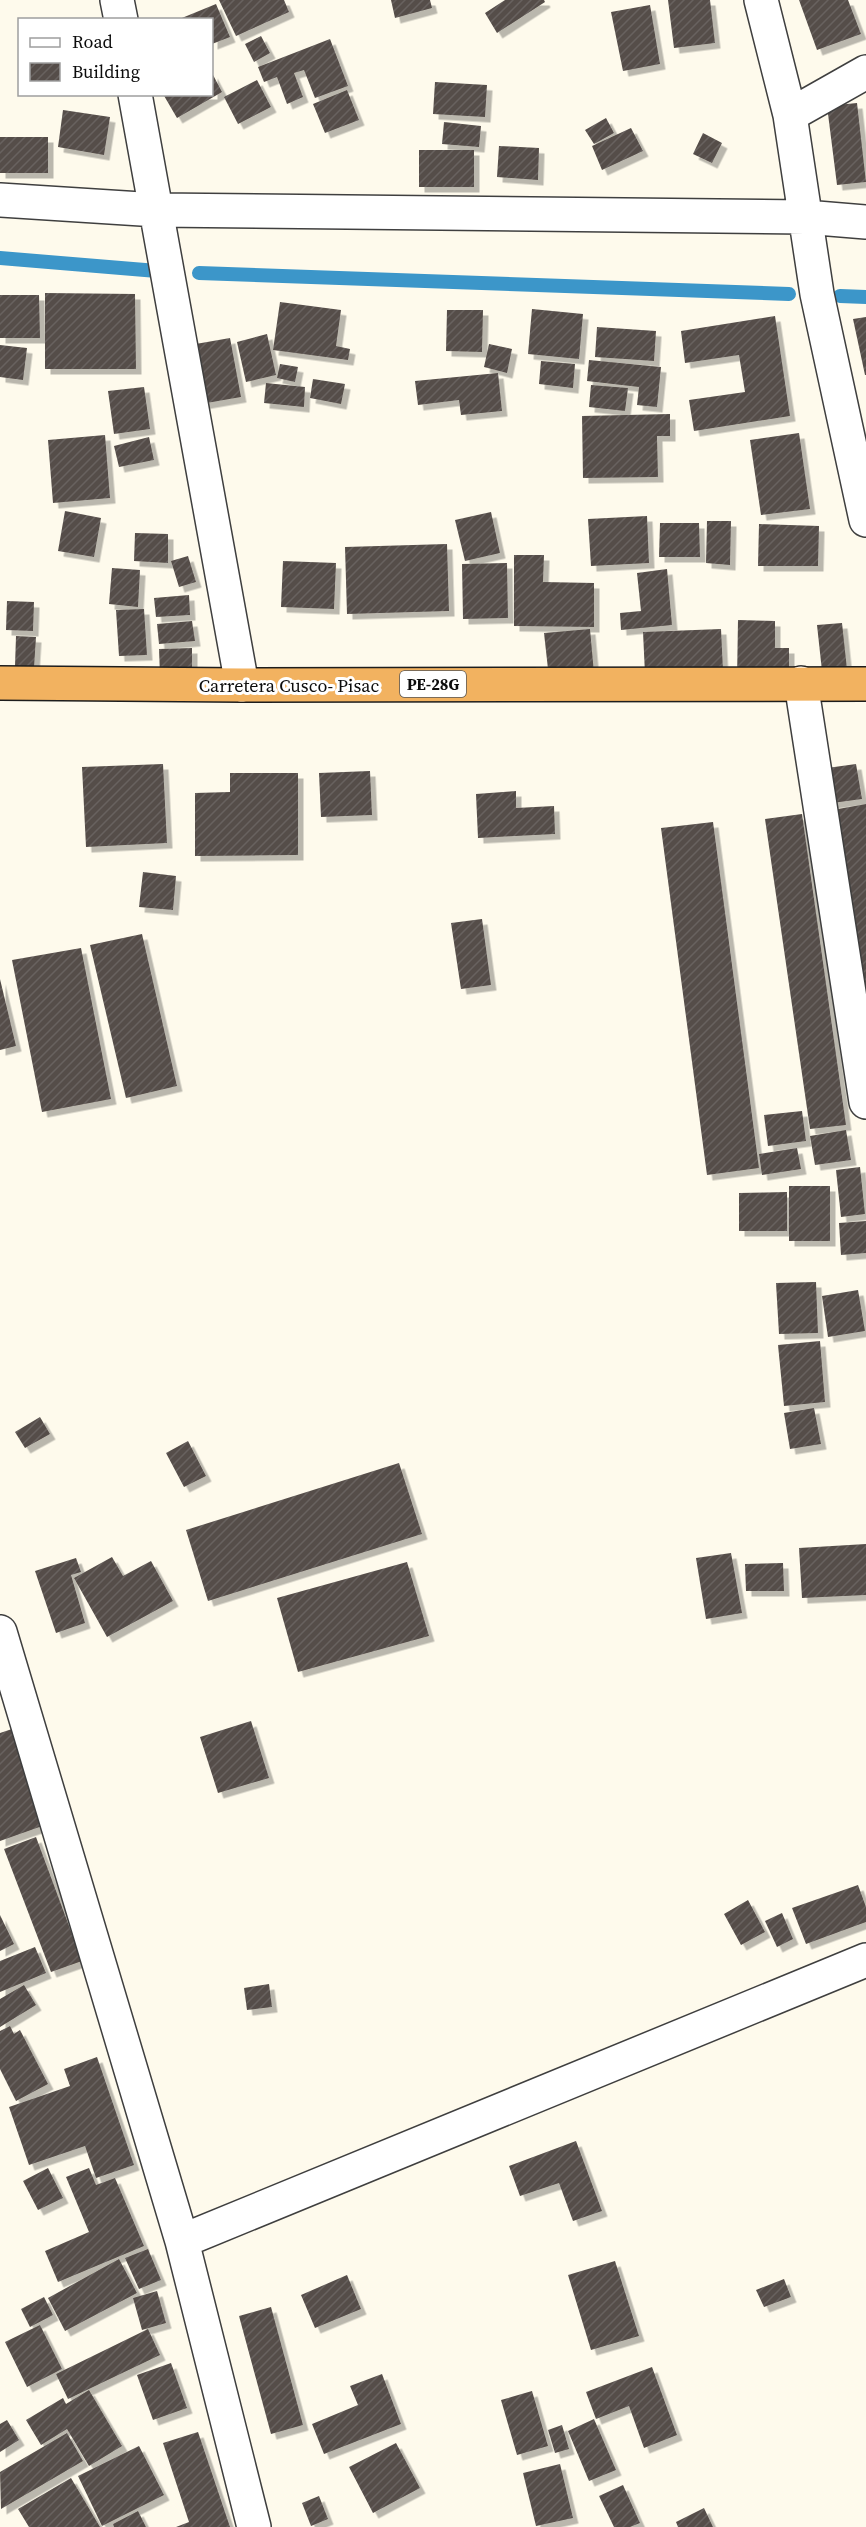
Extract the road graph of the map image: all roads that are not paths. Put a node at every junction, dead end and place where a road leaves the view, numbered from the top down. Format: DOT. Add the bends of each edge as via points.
graph roads {
  1 [pos="117,0"];
  2 [pos="761,0"];
  3 [pos="121,18"];
  4 [pos="866,72"];
  5 [pos="135,96"];
  6 [pos="790,115"];
  7 [pos="0,200"];
  8 [pos="157,210"];
  9 [pos="805,217"];
  10 [pos="866,222"];
  11 [pos="866,520"];
  12 [pos="0,683"];
  13 [pos="801,683"];
  14 [pos="866,684"];
  15 [pos="242,685"];
  16 [pos="866,1102"];
  17 [pos="0,1632"];
  18 [pos="866,1960"];
  19 [pos="182,2241"];
  20 [pos="254,2527"];
  1 -- 3 [label="street"];
  2 -- 6 [label="street"];
  4 -- 6 [label="street"];
  5 -- 8 [label="street"];
  6 -- 9 [label="street"];
  7 -- 8 [label="street"];
  8 -- 9 [label="street"];
  8 -- 15 [label="street"];
  9 -- 10 [label="street"];
  9 -- 11 [label="street" via="817,294"];
  12 -- 15 [label="highway, Carretera Cusco- Pisac / PE-28G"];
  13 -- 14 [label="highway, Carretera Cusco- Pisac / PE-28G"];
  13 -- 15 [label="highway, Carretera Cusco- Pisac / PE-28G"];
  13 -- 16 [label="street"];
  17 -- 19 [label="street"];
  18 -- 19 [label="street"];
  19 -- 20 [label="street"];
}
